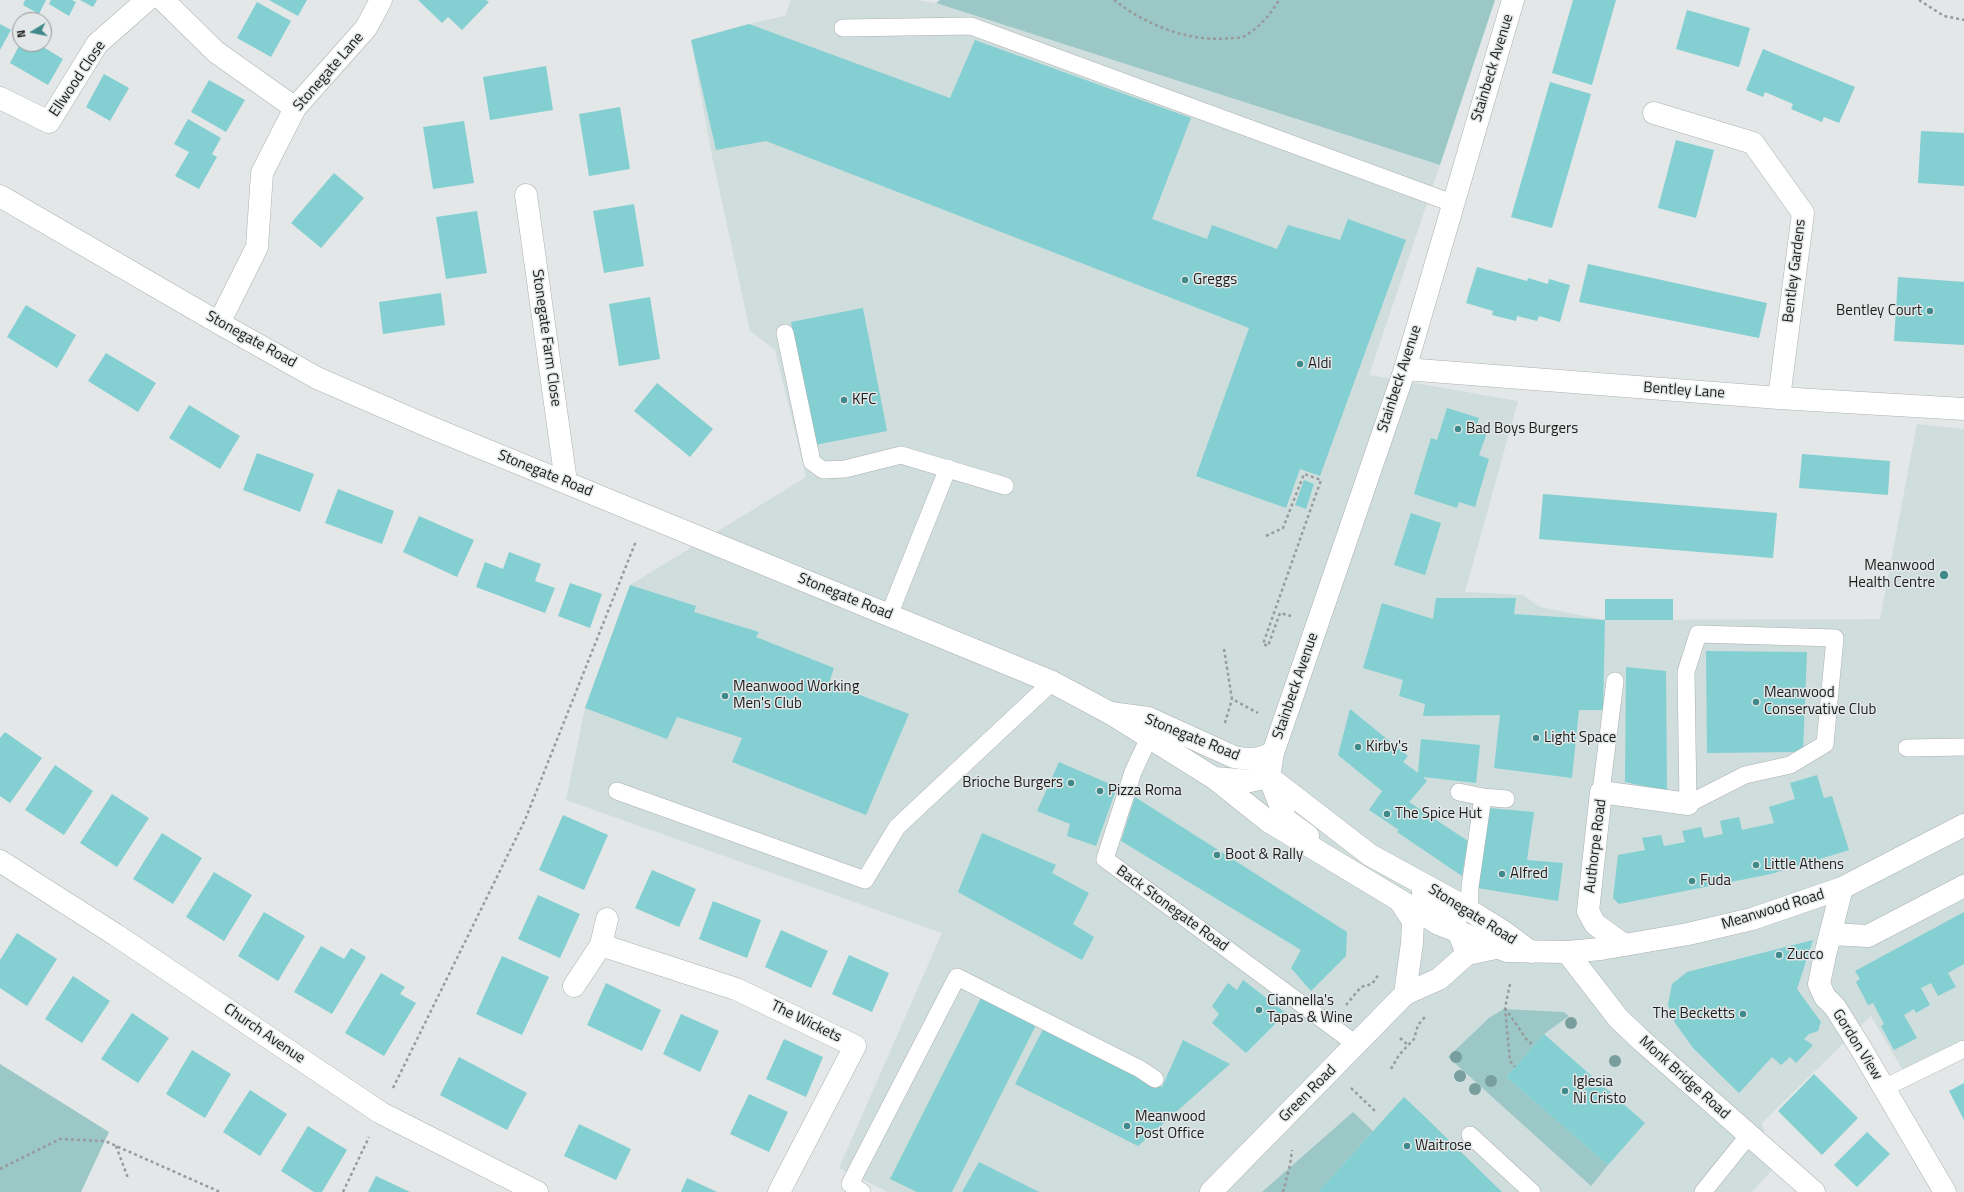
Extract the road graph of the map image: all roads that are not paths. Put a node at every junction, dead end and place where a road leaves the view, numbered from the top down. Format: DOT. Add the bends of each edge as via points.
graph roads {
  1 [pos="148,0"];
  2 [pos="163,0"];
  3 [pos="381,0"];
  4 [pos="1513,0"];
  5 [pos="843,28"];
  6 [pos="0,98"];
  7 [pos="295,108"];
  8 [pos="1654,114"];
  9 [pos="526,194"];
  10 [pos="0,196"];
  11 [pos="1452,203"];
  12 [pos="219,323"];
  13 [pos="785,333"];
  14 [pos="1405,369"];
  15 [pos="1779,398"];
  16 [pos="1964,409"];
  17 [pos="948,468"];
  18 [pos="566,482"];
  19 [pos="1005,486"];
  20 [pos="889,615"];
  21 [pos="1615,681"];
  22 [pos="1052,682"];
  23 [pos="1152,730"];
  24 [pos="1964,747"];
  25 [pos="1907,748"];
  26 [pos="1273,753"];
  27 [pos="1269,777"];
  28 [pos="1214,778"];
  29 [pos="617,791"];
  30 [pos="1459,792"];
  31 [pos="1601,792"];
  32 [pos="1483,797"];
  33 [pos="1506,799"];
  34 [pos="1688,804"];
  35 [pos="1964,825"];
  36 [pos="1370,855"];
  37 [pos="0,861"];
  38 [pos="1964,886"];
  39 [pos="1842,888"];
  40 [pos="1394,897"];
  41 [pos="1469,911"];
  42 [pos="607,919"];
  43 [pos="1460,933"];
  44 [pos="1831,934"];
  45 [pos="601,945"];
  46 [pos="1624,945"];
  47 [pos="1496,948"];
  48 [pos="1531,952"];
  49 [pos="1567,952"];
  50 [pos="1467,954"];
  51 [pos="574,986"];
  52 [pos="1405,994"];
  53 [pos="1357,1045"];
  54 [pos="1964,1049"];
  55 [pos="1155,1079"];
  56 [pos="1884,1088"];
  57 [pos="1470,1135"];
  58 [pos="1749,1135"];
  59 [pos="1529,1189"];
  60 [pos="537,1192"];
  61 [pos="779,1192"];
  62 [pos="862,1192"];
  63 [pos="1211,1192"];
  64 [pos="1703,1192"];
  65 [pos="1814,1192"];
  66 [pos="1945,1192"];
  1 -- 6 [label="street, Ellwood Close" via="97,44 49,122"];
  2 -- 7 [label="street" via="216,52"];
  3 -- 7 [label="street, Stonegate Lane" via="366,28"];
  4 -- 11 [label="street, Stainbeck Avenue"];
  5 -- 11 [label="lane" via="971,26"];
  7 -- 12 [label="street, Stonegate Lane" via="262,173 257,247"];
  8 -- 15 [label="street, Bentley Gardens" via="1753,143 1803,213"];
  9 -- 18 [label="street, Stonegate Farm Close"];
  10 -- 12 [label="street, Stonegate Road"];
  11 -- 14 [label="street, Stainbeck Avenue"];
  12 -- 18 [label="street, Stonegate Road" via="317,378"];
  13 -- 17 [label="lane" via="812,462 823,470 845,469 901,455"];
  14 -- 15 [label="street, Bentley Lane"];
  14 -- 26 [label="street, Stainbeck Avenue"];
  15 -- 16 [label="street, Bentley Lane"];
  17 -- 19 [label="lane"];
  17 -- 20 [label="lane"];
  18 -- 20 [label="street, Stonegate Road"];
  20 -- 22 [label="street, Stonegate Road"];
  21 -- 31 [label="lane"];
  22 -- 23 [label="street, Stonegate Road" via="1110,713"];
  22 -- 29 [label="lane" via="897,827 865,880"];
  23 -- 26 [label="street, Stonegate Road" via="1247,760 1260,759"];
  23 -- 28 [label="street, Stonegate Road"];
  23 -- 53 [label="lane, Back Stonegate Road" via="1122,805 1106,860"];
  24 -- 25 [label="lane"];
  26 -- 27 [label="street"];
  27 -- 28 [label="street, Stonegate Road" via="1250,781"];
  27 -- 36 [label="street, Stonegate Road"];
  27 -- 40 [label="street, Stonegate Road" via="1286,820"];
  28 -- 40 [label="street, Stonegate Road" via="1268,821"];
  30 -- 32 [label="lane"];
  31 -- 34 [label="street, Authorpe Road"];
  31 -- 46 [label="street, Authorpe Road" via="1588,911 1595,924"];
  32 -- 33 [label="lane"];
  32 -- 41 [label="lane"];
  34 -- 34 [label="lane" via="1686,672 1698,634 1835,638 1826,744 1790,765 1745,775"];
  35 -- 39 [label="street, Meanwood Road"];
  36 -- 41 [label="street, Stonegate Road"];
  36 -- 43 [label="street, Stonegate Road" via="1451,913"];
  37 -- 60 [label="street, Church Avenue" via="116,935 381,1113"];
  38 -- 44 [label="street" via="1868,936"];
  39 -- 44 [label="street, Gordon View"];
  39 -- 46 [label="street, Meanwood Road" via="1752,919"];
  40 -- 43 [label="street, Stonegate Road" via="1439,924"];
  40 -- 52 [label="street" via="1412,921 1412,943"];
  41 -- 48 [label="street, Stonegate Road"];
  42 -- 45 [label="street"];
  43 -- 47 [label="street, Stonegate Road"];
  43 -- 50 [label="street, Stonegate Road"];
  44 -- 56 [label="street, Gordon View" via="1819,984"];
  45 -- 51 [label="street"];
  45 -- 61 [label="street, The Wickets" via="736,989 855,1046"];
  46 -- 49 [label="street, Meanwood Road"];
  47 -- 48 [label="street, Stonegate Road"];
  47 -- 50 [label="street, Stonegate Road"];
  48 -- 49 [label="street, Stonegate Road"];
  49 -- 58 [label="street, Monk Bridge Road" via="1618,1018"];
  50 -- 52 [label="street, Green Road" via="1439,979"];
  52 -- 53 [label="street, Green Road"];
  53 -- 63 [label="street, Green Road"];
  54 -- 56 [label="lane"];
  55 -- 62 [label="lane" via="1140,1069 957,977 850,1184"];
  56 -- 66 [label="street, Gordon View"];
  57 -- 59 [label="lane"];
  58 -- 64 [label="lane"];
  58 -- 65 [label="street, Monk Bridge Road"];
}
